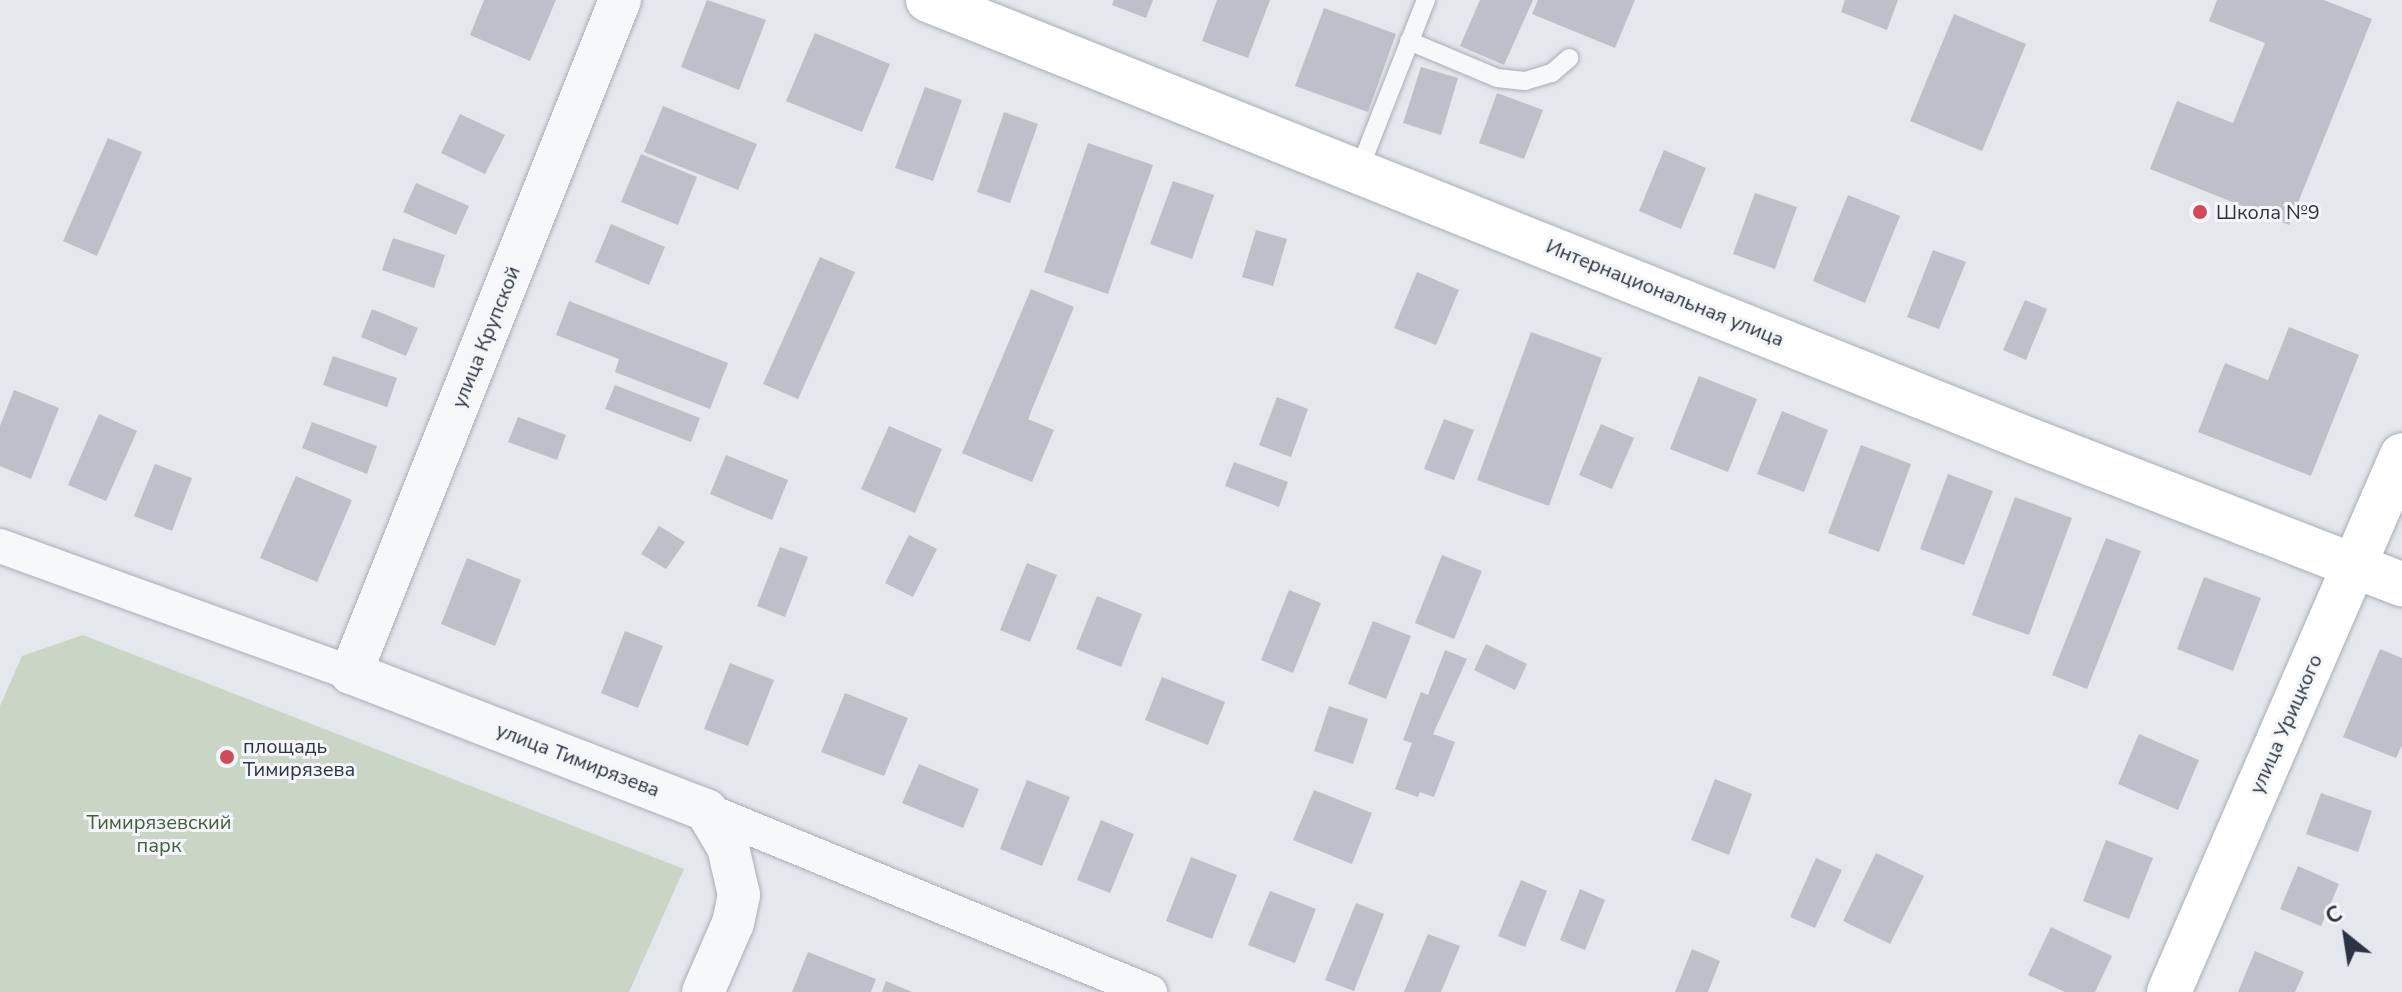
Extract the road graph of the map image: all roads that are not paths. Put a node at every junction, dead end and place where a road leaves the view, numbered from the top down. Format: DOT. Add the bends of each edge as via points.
graph roads {
  1 [pos="620,0"];
  2 [pos="928,0"];
  3 [pos="1426,0"];
  4 [pos="1409,41"];
  5 [pos="1569,58"];
  6 [pos="1359,170"];
  7 [pos="2402,455"];
  8 [pos="3,556"];
  9 [pos="2353,563"];
  10 [pos="2402,584"];
  11 [pos="351,673"];
  12 [pos="706,810"];
  13 [pos="703,992"];
  14 [pos="1150,992"];
  15 [pos="2169,992"];
  1 -- 11 [label="street, улица Крупской"];
  2 -- 6 [label="main road, Интернациональная улица"];
  3 -- 4 [label="lane"];
  4 -- 5 [label="lane" via="1497,78 1525,81 1552,73"];
  4 -- 6 [label="lane"];
  6 -- 9 [label="main road, Интернациональная улица" via="2035,442"];
  7 -- 9 [label="main road, улица Урицкого"];
  8 -- 11 [label="street, улица Тимирязева"];
  9 -- 10 [label="main road, Интернациональная улица"];
  9 -- 15 [label="main road, улица Урицкого"];
  11 -- 12 [label="street, улица Тимирязева"];
  12 -- 13 [label="street" via="728,847 739,895 728,938"];
  12 -- 14 [label="street, улица Тимирязева"];
}
